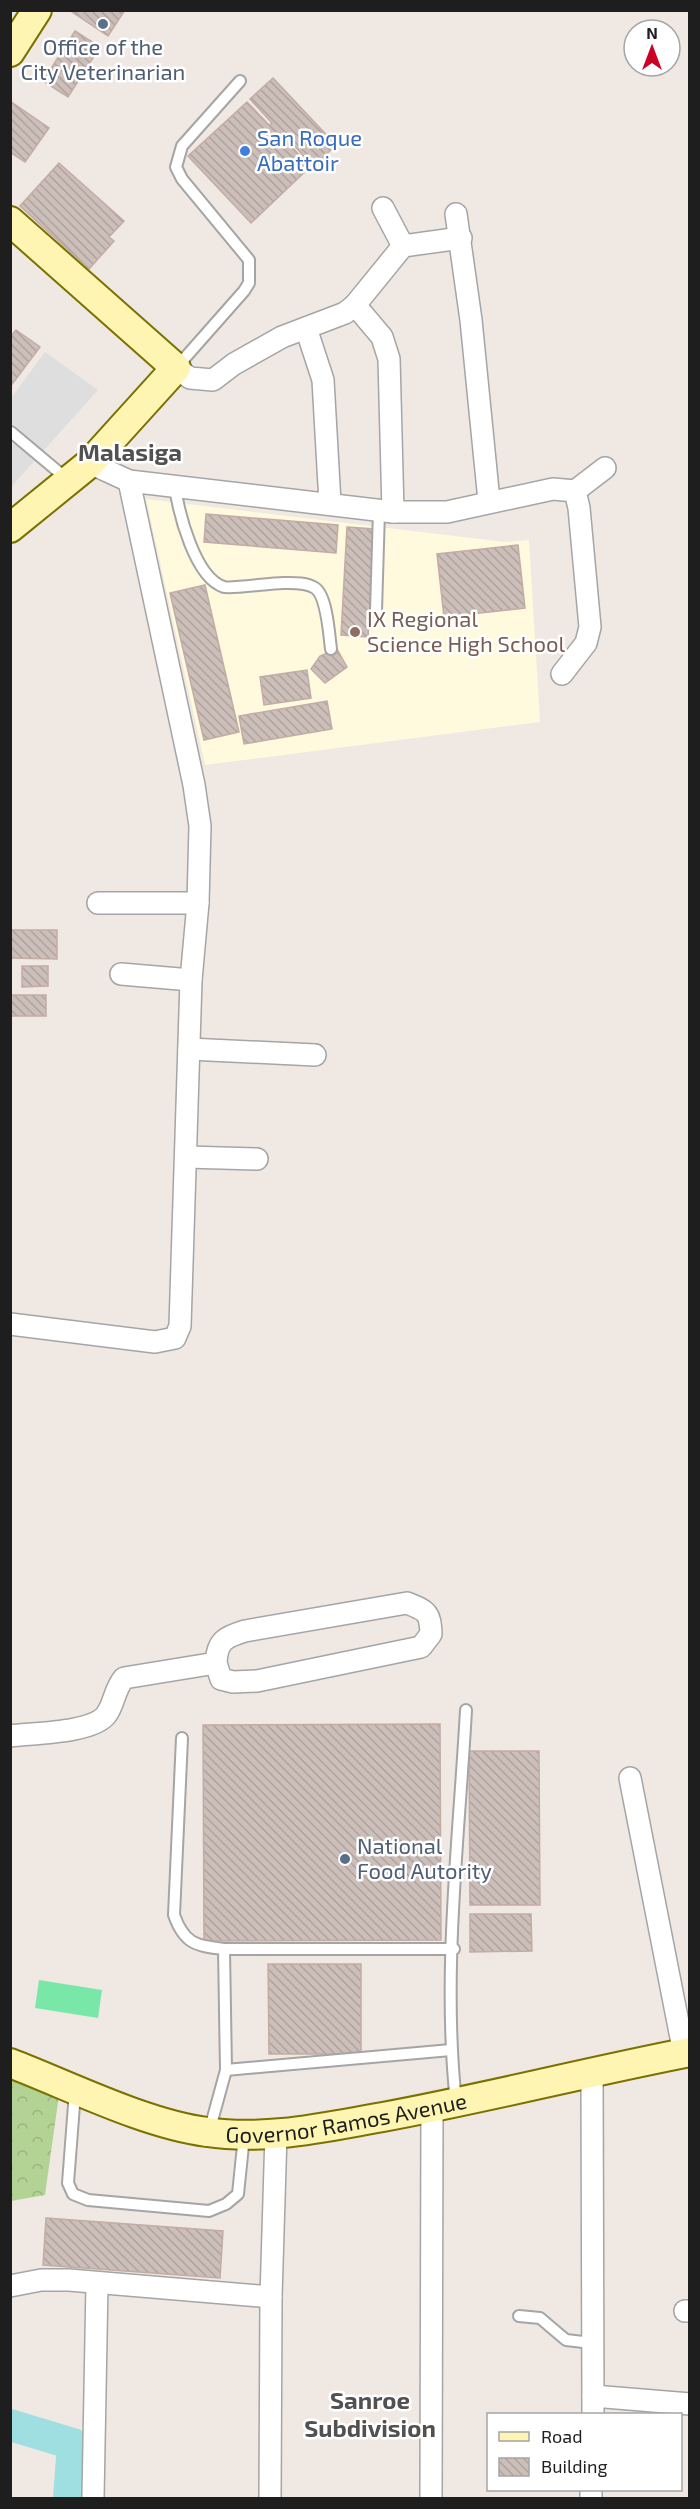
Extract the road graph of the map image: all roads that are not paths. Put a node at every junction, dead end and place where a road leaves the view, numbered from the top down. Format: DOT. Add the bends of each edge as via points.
graph roads {
  1 [pos="37,10"];
  2 [pos="10,52"];
  3 [pos="240,81"];
  4 [pos="383,208"];
  5 [pos="456,214"];
  6 [pos="10,221"];
  7 [pos="461,238"];
  8 [pos="403,246"];
  9 [pos="355,305"];
  10 [pos="306,328"];
  11 [pos="176,368"];
  12 [pos="10,432"];
  13 [pos="605,468"];
  14 [pos="80,472"];
  15 [pos="129,481"];
  16 [pos="175,487"];
  17 [pos="575,491"];
  18 [pos="489,501"];
  19 [pos="330,503"];
  20 [pos="386,512"];
  21 [pos="10,528"];
  22 [pos="376,611"];
  23 [pos="331,649"];
  24 [pos="562,674"];
  25 [pos="98,903"];
  26 [pos="198,903"];
  27 [pos="121,974"];
  28 [pos="191,980"];
  29 [pos="189,1049"];
  30 [pos="315,1055"];
  31 [pos="186,1157"];
  32 [pos="257,1159"];
  33 [pos="10,1324"];
  34 [pos="216,1663"];
  35 [pos="466,1710"];
  36 [pos="10,1736"];
  37 [pos="182,1738"];
  38 [pos="630,1778"];
  39 [pos="224,1949"];
  40 [pos="454,1949"];
  41 [pos="451,2050"];
  42 [pos="687,2053"];
  43 [pos="10,2063"];
  44 [pos="226,2070"];
  45 [pos="592,2074"];
  46 [pos="76,2088"];
  47 [pos="444,2106"];
  48 [pos="208,2133"];
  49 [pos="276,2134"];
  50 [pos="244,2136"];
  51 [pos="97,2284"];
  52 [pos="10,2286"];
  53 [pos="271,2297"];
  54 [pos="519,2316"];
  55 [pos="592,2343"];
  56 [pos="690,2404"];
  57 [pos="593,2405"];
  58 [pos="93,2499"];
  59 [pos="270,2499"];
  60 [pos="431,2499"];
  1 -- 2 [label="main road"];
  3 -- 11 [label="lane" via="182,146 176,166 182,179 249,260 249,283"];
  4 -- 8 [label="street"];
  5 -- 7 [label="street"];
  6 -- 11 [label="main road"];
  7 -- 8 [label="street"];
  7 -- 18 [label="street"];
  8 -- 9 [label="street"];
  9 -- 10 [label="street" via="345,314"];
  9 -- 20 [label="street" via="382,337 389,359"];
  10 -- 11 [label="street" via="260,349 213,380 190,378"];
  10 -- 19 [label="street" via="323,380"];
  11 -- 14 [label="main road"];
  12 -- 14 [label="lane"];
  13 -- 17 [label="street"];
  14 -- 15 [label="street"];
  14 -- 21 [label="main road"];
  15 -- 16 [label="street"];
  15 -- 26 [label="street" via="194,785 200,826"];
  16 -- 19 [label="street"];
  16 -- 23 [label="lane" via="178,507 199,565 211,579 225,587 295,583 315,588 321,595"];
  17 -- 18 [label="street" via="553,489"];
  17 -- 24 [label="street" via="590,627 586,643"];
  18 -- 20 [label="street" via="447,512"];
  19 -- 20 [label="street"];
  20 -- 22 [label="lane"];
  25 -- 26 [label="street"];
  26 -- 28 [label="street"];
  27 -- 28 [label="street"];
  28 -- 29 [label="street"];
  29 -- 30 [label="street"];
  29 -- 31 [label="street"];
  31 -- 32 [label="street"];
  31 -- 33 [label="street" via="180,1326 175,1338 155,1342"];
  34 -- 34 [label="street" via="216,1649 224,1637 245,1631 407,1603 430,1617 432,1634 421,1647 257,1681 221,1679"];
  34 -- 36 [label="street" via="124,1678 107,1714 96,1725"];
  35 -- 40 [label="lane"];
  37 -- 39 [label="lane" via="174,1915 180,1933 188,1941"];
  38 -- 42 [label="street"];
  39 -- 40 [label="lane"];
  39 -- 44 [label="lane"];
  40 -- 41 [label="lane"];
  41 -- 44 [label="lane"];
  41 -- 47 [label="lane"];
  42 -- 45 [label="main road, Governor Ramos Avenue"];
  43 -- 46 [label="main road, Governor Ramos Avenue"];
  44 -- 48 [label="lane"];
  45 -- 47 [label="main road, Governor Ramos Avenue"];
  45 -- 55 [label="street"];
  46 -- 48 [label="main road, Governor Ramos Avenue" via="159,2121"];
  46 -- 50 [label="lane" via="68,2183 74,2194 88,2200 209,2211 217,2208 238,2194"];
  47 -- 49 [label="main road, Governor Ramos Avenue"];
  47 -- 60 [label="street"];
  48 -- 50 [label="main road, Governor Ramos Avenue"];
  49 -- 50 [label="main road, Governor Ramos Avenue"];
  49 -- 53 [label="street"];
  51 -- 52 [label="street" via="41,2280"];
  51 -- 53 [label="street"];
  51 -- 58 [label="street"];
  53 -- 59 [label="street"];
  54 -- 55 [label="lane" via="540,2318 566,2340"];
  55 -- 57 [label="street"];
  56 -- 57 [label="street"];
}
